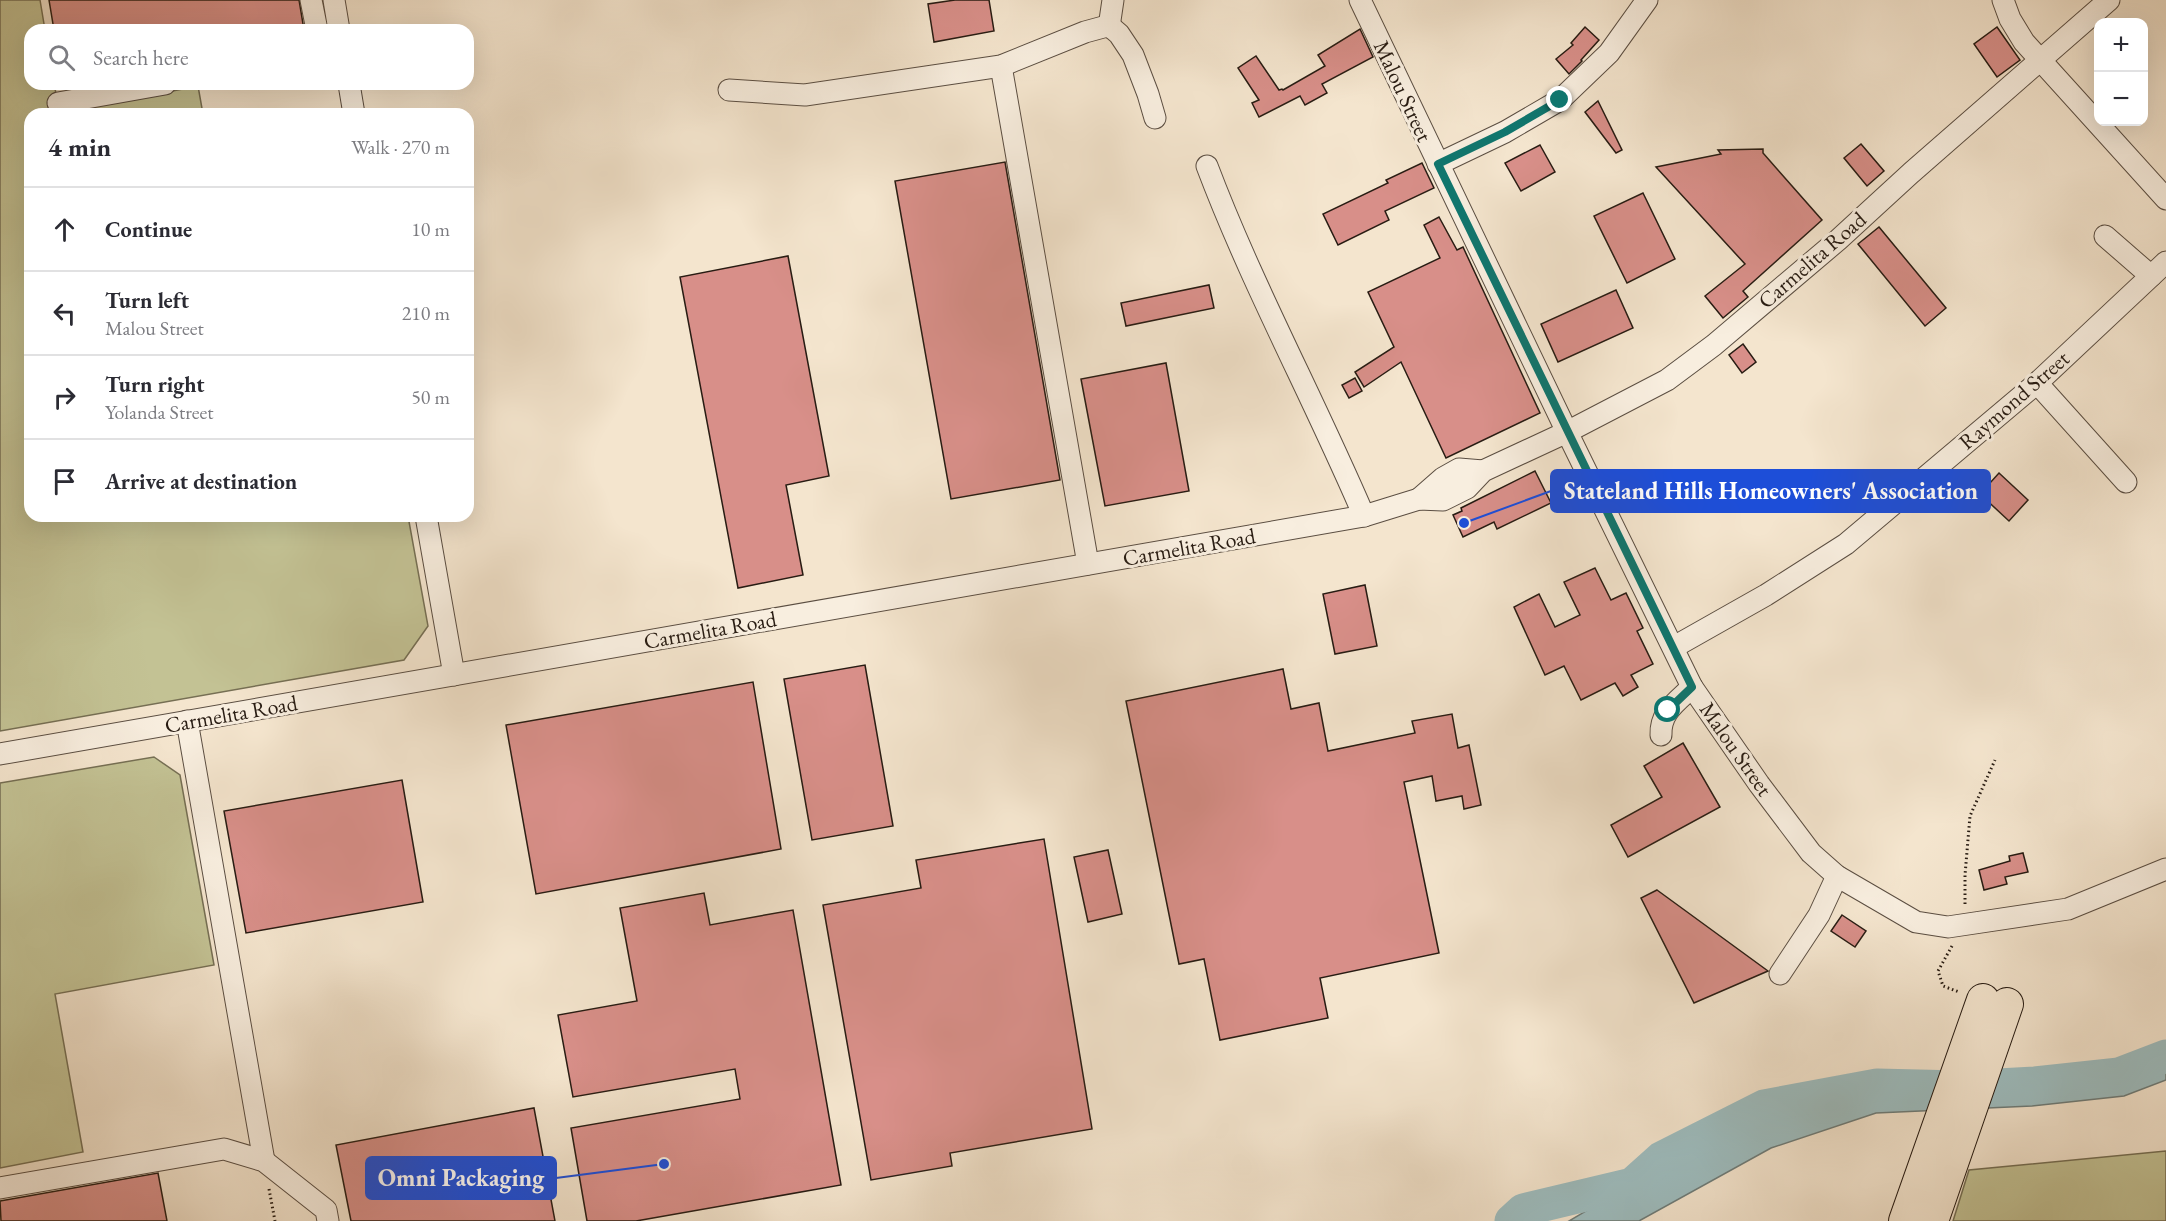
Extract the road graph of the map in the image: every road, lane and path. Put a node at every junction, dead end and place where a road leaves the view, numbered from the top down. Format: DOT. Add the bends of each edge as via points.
graph roads {
  1 [pos="311,0"];
  2 [pos="334,0"];
  3 [pos="1113,0"];
  4 [pos="1360,0"];
  5 [pos="1647,0"];
  6 [pos="2003,0"];
  7 [pos="2109,0"];
  8 [pos="315,24"];
  9 [pos="338,24"];
  10 [pos="1109,27"];
  11 [pos="2039,60"];
  12 [pos="1001,66"];
  13 [pos="131,90"];
  14 [pos="350,90"];
  15 [pos="729,90"];
  16 [pos="58,103"];
  17 [pos="353,108"];
  18 [pos="1155,118"];
  19 [pos="1438,164"];
  20 [pos="1207,166"];
  21 [pos="2166,199"];
  22 [pos="2105,236"];
  23 [pos="2158,269"];
  24 [pos="2037,383"];
  25 [pos="1567,432"];
  26 [pos="2126,482"];
  27 [pos="1364,516"];
  28 [pos="427,522"];
  29 [pos="1088,564"];
  30 [pos="1674,647"];
  31 [pos="454,675"];
  32 [pos="1692,687"];
  33 [pos="187,721"];
  34 [pos="1661,735"];
  35 [pos="0,754"];
  36 [pos="1995,760"];
  37 [pos="2166,869"];
  38 [pos="1837,876"];
  39 [pos="1965,924"];
  40 [pos="1780,974"];
  41 [pos="1995,1002"];
  42 [pos="264,1161"];
  43 [pos="0,1188"];
  44 [pos="328,1221"];
  45 [pos="1905,1221"];
  46 [pos="1932,1221"];
  1 -- 8 [label="street"];
  2 -- 9 [label="street"];
  3 -- 10 [label="street"];
  4 -- 19 [label="street, Malou Street"];
  5 -- 19 [label="street" via="1609,53 1560,100"];
  6 -- 11 [label="street" via="2010,19"];
  7 -- 11 [label="street, Carmelita Road"];
  10 -- 12 [label="street" via="1029,52"];
  10 -- 18 [label="street" via="1119,34 1133,55"];
  11 -- 21 [label="street"];
  11 -- 25 [label="street, Carmelita Road" via="1714,345 1666,380"];
  12 -- 15 [label="street" via="805,95"];
  12 -- 29 [label="street"];
  13 -- 16 [label="street"];
  14 -- 17 [label="street"];
  19 -- 25 [label="street, Malou Street"];
  20 -- 27 [label="street"];
  22 -- 23 [label="street"];
  23 -- 24 [label="street, Raymond Street"];
  24 -- 26 [label="street"];
  24 -- 30 [label="street, Raymond Street" via="1846,544"];
  25 -- 27 [label="street, Carmelita Road" via="1483,471 1467,488 1443,500 1419,499"];
  25 -- 30 [label="street, Malou Street"];
  27 -- 29 [label="street, Carmelita Road"];
  28 -- 31 [label="street"];
  29 -- 31 [label="street, Carmelita Road"];
  30 -- 32 [label="street, Malou Street"];
  31 -- 33 [label="street, Carmelita Road"];
  32 -- 34 [label="street" via="1668,710 1660,723"];
  32 -- 38 [label="street, Malou Street" via="1811,853"];
  33 -- 35 [label="street, Carmelita Road"];
  33 -- 42 [label="street"];
  36 -- 39 [label="path" via="1970,816"];
  37 -- 39 [label="street, Malou Street" via="2068,909"];
  38 -- 39 [label="street, Malou Street" via="1916,922 1948,927"];
  38 -- 40 [label="street" via="1819,915"];
  39 -- 41 [label="path" via="1938,971 1940,981 1943,986"];
  41 -- 45 [label="highway"];
  41 -- 46 [label="highway"];
  42 -- 43 [label="street" via="224,1149"];
  42 -- 44 [label="street" via="326,1210"];
}
